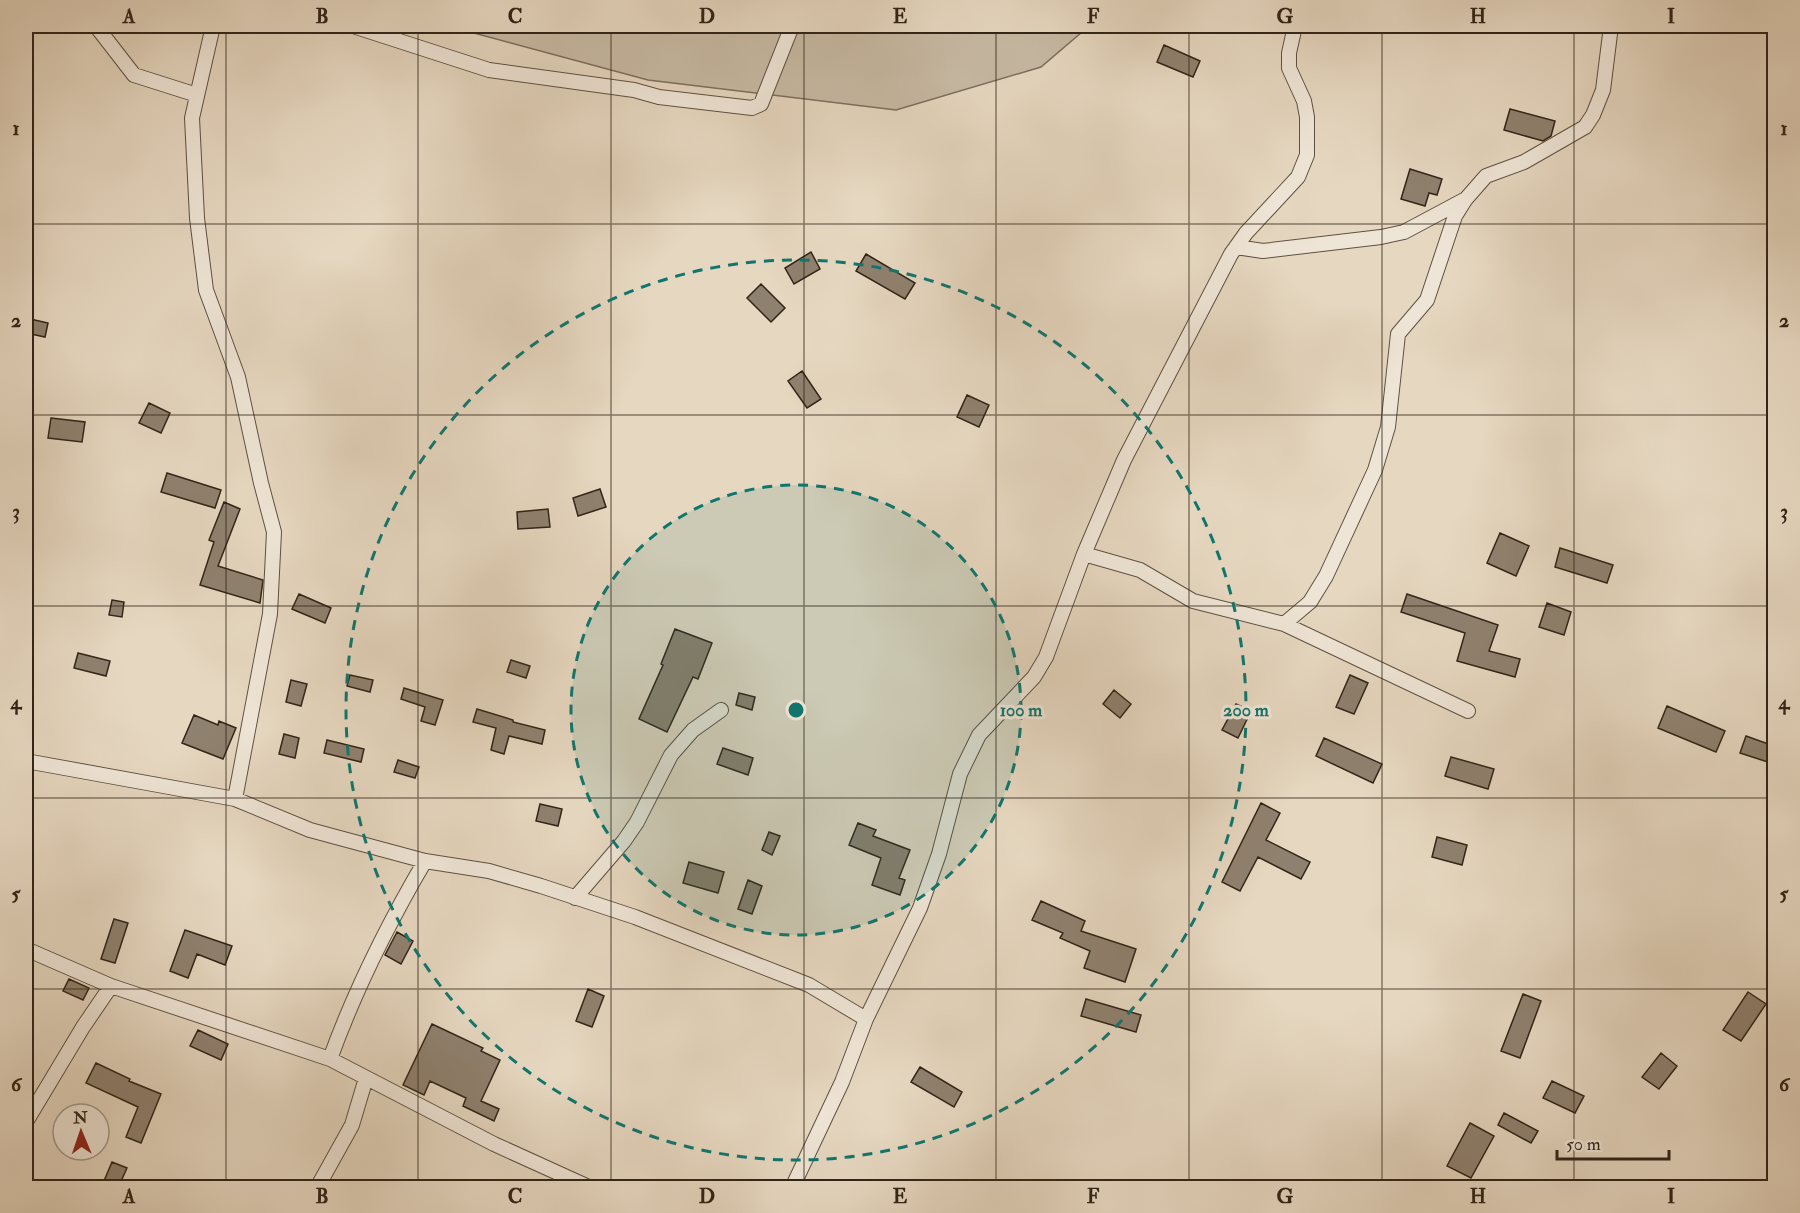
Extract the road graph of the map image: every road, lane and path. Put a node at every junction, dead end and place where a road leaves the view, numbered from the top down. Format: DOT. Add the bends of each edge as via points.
graph roads {
  1 [pos="96,26"];
  2 [pos="213,26"];
  3 [pos="353,26"];
  4 [pos="792,26"];
  5 [pos="1295,26"];
  6 [pos="1611,26"];
  7 [pos="197,94"];
  8 [pos="1465,200"];
  9 [pos="1236,247"];
  10 [pos="1084,554"];
  11 [pos="1284,624"];
  12 [pos="722,710"];
  13 [pos="1468,711"];
  14 [pos="26,761"];
  15 [pos="236,800"];
  16 [pos="425,861"];
  17 [pos="575,898"];
  18 [pos="26,948"];
  19 [pos="111,986"];
  20 [pos="866,1019"];
  21 [pos="330,1059"];
  22 [pos="366,1078"];
  23 [pos="26,1122"];
  24 [pos="316,1188"];
  25 [pos="591,1188"];
  26 [pos="792,1188"];
  1 -- 7 [label="street" via="134,75"];
  2 -- 7 [label="street"];
  3 -- 4 [label="street" via="489,70 752,108 761,104"];
  5 -- 9 [label="street" via="1289,68 1304,101 1307,155 1298,177"];
  6 -- 8 [label="street" via="1603,90 1585,127 1524,162 1486,176"];
  7 -- 15 [label="street" via="192,118 197,218 206,290 238,377 274,532 270,614"];
  8 -- 9 [label="street" via="1404,232 1381,237 1263,251"];
  8 -- 11 [label="street" via="1449,231 1427,300 1398,334 1388,427 1375,470 1326,576 1310,603"];
  9 -- 10 [label="street" via="1124,460"];
  10 -- 11 [label="street" via="1140,570 1193,601"];
  10 -- 20 [label="street" via="1046,657 1034,677 979,735 960,774 920,908"];
  11 -- 13 [label="street"];
  12 -- 17 [label="street" via="693,730 671,755 637,822"];
  14 -- 15 [label="street"];
  15 -- 16 [label="street" via="310,830"];
  16 -- 17 [label="street" via="489,871"];
  16 -- 21 [label="street" via="347,1011"];
  17 -- 20 [label="street" via="635,917 809,985"];
  18 -- 19 [label="street"];
  19 -- 21 [label="street"];
  19 -- 23 [label="street"];
  20 -- 26 [label="street" via="842,1082"];
  21 -- 22 [label="street"];
  22 -- 24 [label="street" via="352,1125"];
  22 -- 25 [label="street" via="494,1144"];
}
